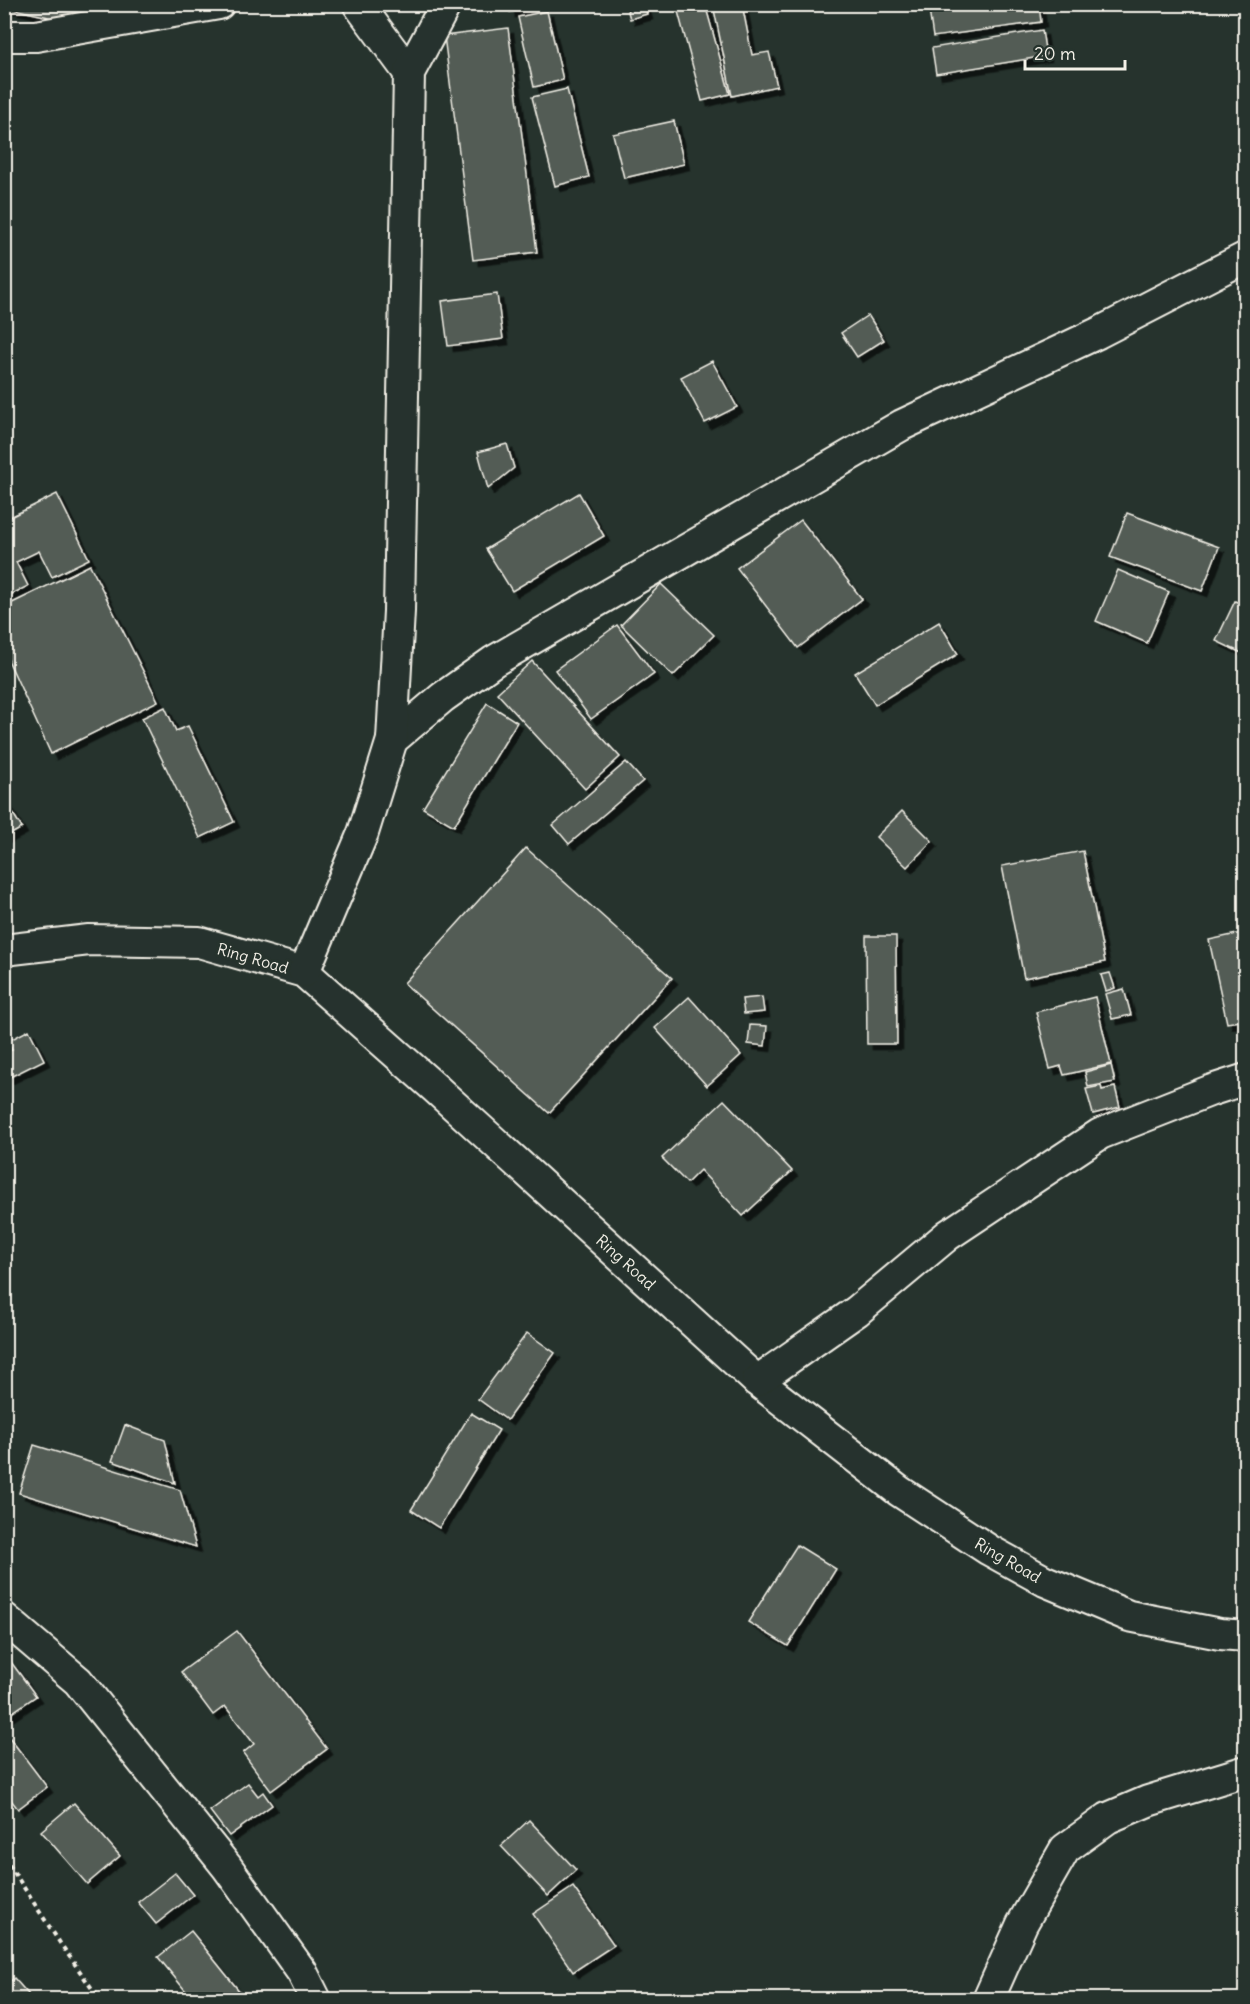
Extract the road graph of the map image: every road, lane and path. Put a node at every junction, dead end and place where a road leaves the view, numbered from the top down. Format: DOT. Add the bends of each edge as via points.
graph roads {
  1 [pos="219,4"];
  2 [pos="358,4"];
  3 [pos="446,4"];
  4 [pos="4,36"];
  5 [pos="409,73"];
  6 [pos="1245,257"];
  7 [pos="392,740"];
  8 [pos="4,950"];
  9 [pos="304,972"];
  10 [pos="1245,1079"];
  11 [pos="757,1381"];
  12 [pos="4,1618"];
  13 [pos="1245,1636"];
  14 [pos="1245,1771"];
  15 [pos="4,1857"];
  16 [pos="100,2000"];
  17 [pos="316,2000"];
  18 [pos="988,2000"];
  1 -- 4 [label="street" via="36,36"];
  2 -- 5 [label="street"];
  3 -- 5 [label="street"];
  5 -- 7 [label="street" via="399,611"];
  6 -- 7 [label="street" via="1098,333 902,425 494,661"];
  7 -- 9 [label="street" via="363,833"];
  8 -- 9 [label="street, Ring Road" via="89,939 199,942"];
  9 -- 11 [label="street, Ring Road"];
  10 -- 11 [label="street" via="1100,1134 948,1235 857,1311"];
  11 -- 13 [label="street, Ring Road" via="899,1491 1045,1581 1129,1616"];
  12 -- 17 [label="street" via="78,1682 227,1867 302,1972"];
  14 -- 18 [label="street" via="1148,1801 1108,1818 1065,1849 1022,1924"];
  15 -- 16 [label="path"];
}
